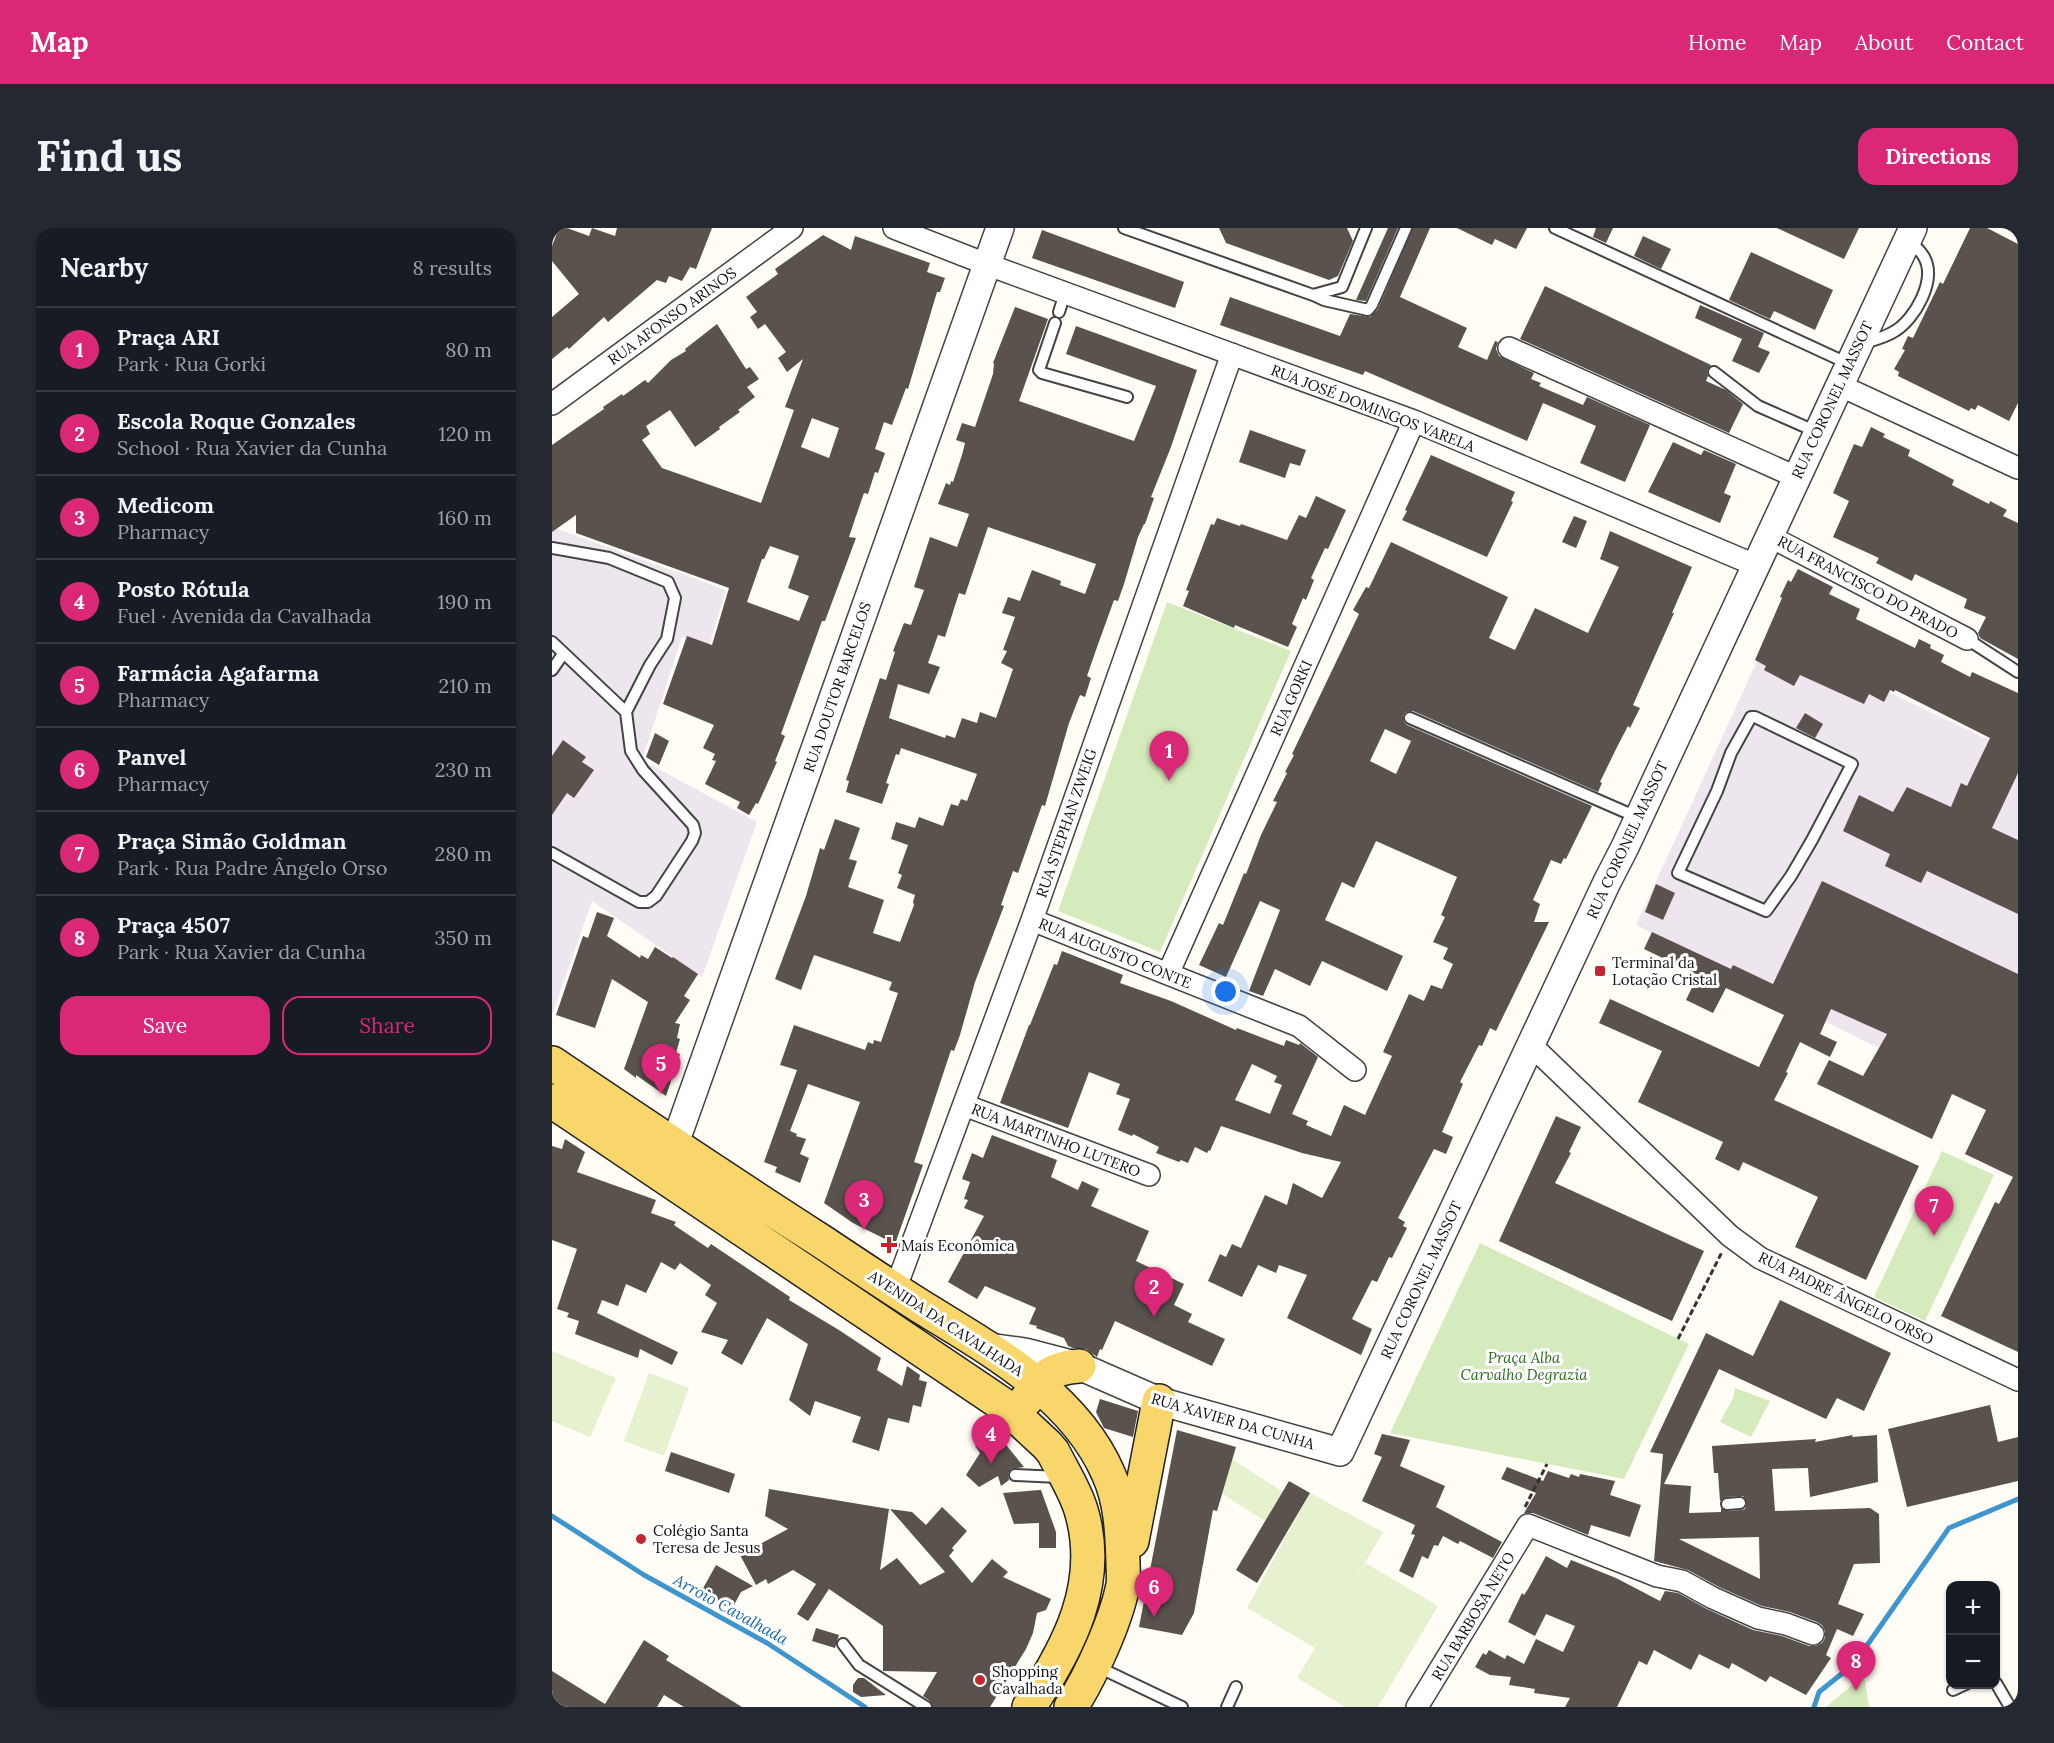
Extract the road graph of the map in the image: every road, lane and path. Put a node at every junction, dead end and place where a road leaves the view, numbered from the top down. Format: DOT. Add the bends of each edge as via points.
graph roads {
  1 [pos="792,228"];
  2 [pos="894,228"];
  3 [pos="1000,228"];
  4 [pos="1124,228"];
  5 [pos="1366,228"];
  6 [pos="1406,228"];
  7 [pos="1555,228"];
  8 [pos="1910,233"];
  9 [pos="986,264"];
  10 [pos="1313,295"];
  11 [pos="1055,323"];
  12 [pos="1509,348"];
  13 [pos="1232,354"];
  14 [pos="1849,365"];
  15 [pos="1714,372"];
  16 [pos="1127,397"];
  17 [pos="552,404"];
  18 [pos="1414,421"];
  19 [pos="1817,432"];
  20 [pos="2018,468"];
  21 [pos="1796,477"];
  22 [pos="1769,536"];
  23 [pos="552,548"];
  24 [pos="1755,566"];
  25 [pos="1967,639"];
  26 [pos="552,642"];
  27 [pos="563,654"];
  28 [pos="552,670"];
  29 [pos="2018,672"];
  30 [pos="626,712"];
  31 [pos="1410,718"];
  32 [pos="1852,764"];
  33 [pos="1639,818"];
  34 [pos="552,853"];
  35 [pos="1032,920"];
  36 [pos="1168,974"];
  37 [pos="1531,1045"];
  38 [pos="552,1063"];
  39 [pos="1355,1071"];
  40 [pos="552,1101"];
  41 [pos="964,1105"];
  42 [pos="592,1126"];
  43 [pos="674,1146"];
  44 [pos="1149,1175"];
  45 [pos="1730,1236"];
  46 [pos="895,1290"];
  47 [pos="1678,1339"];
  48 [pos="989,1347"];
  49 [pos="1079,1366"];
  50 [pos="2018,1379"];
  51 [pos="1038,1384"];
  52 [pos="1159,1401"];
  53 [pos="1016,1414"];
  54 [pos="1340,1452"];
  55 [pos="1547,1464"];
  56 [pos="1015,1475"];
  57 [pos="1066,1477"];
  58 [pos="1740,1503"];
  59 [pos="1727,1504"];
  60 [pos="1528,1525"];
  61 [pos="1123,1584"];
  62 [pos="1084,1594"];
  63 [pos="1813,1634"];
  64 [pos="843,1644"];
  65 [pos="1093,1665"];
  66 [pos="1236,1687"];
  67 [pos="1999,1689"];
  68 [pos="1076,1705"];
  69 [pos="926,1707"];
  70 [pos="1029,1707"];
  71 [pos="1182,1707"];
  72 [pos="1227,1707"];
  73 [pos="1417,1707"];
  74 [pos="2010,1707"];
  1 -- 17 [label="street, RUA AFONSO ARINOS"];
  2 -- 9 [label="street, RUA JOSÉ DOMINGOS VARELA"];
  3 -- 9 [label="street, RUA DOUTOR BARCELOS"];
  4 -- 10 [label="lane"];
  5 -- 10 [label="lane" via="1342,286"];
  6 -- 10 [label="lane" via="1368,310"];
  7 -- 14 [label="lane"];
  8 -- 14 [label="street, RUA CORONEL MASSOT"];
  8 -- 14 [label="lane" via="1925,258 1928,272 1917,307 1909,320"];
  9 -- 13 [label="street, RUA JOSÉ DOMINGOS VARELA" via="1062,302"];
  9 -- 43 [label="street, RUA DOUTOR BARCELOS"];
  11 -- 16 [label="lane" via="1042,373"];
  12 -- 21 [label="street"];
  13 -- 18 [label="street, RUA JOSÉ DOMINGOS VARELA"];
  13 -- 35 [label="street, RUA STEPHAN ZWEIG"];
  14 -- 19 [label="street, RUA CORONEL MASSOT"];
  14 -- 20 [label="street"];
  15 -- 19 [label="lane" via="1758,406"];
  18 -- 24 [label="street, RUA JOSÉ DOMINGOS VARELA"];
  18 -- 36 [label="street, RUA GORKI"];
  19 -- 21 [label="street, RUA CORONEL MASSOT"];
  21 -- 22 [label="street, RUA CORONEL MASSOT"];
  22 -- 24 [label="street, RUA CORONEL MASSOT"];
  22 -- 25 [label="street, RUA FRANCISCO DO PRADO"];
  23 -- 30 [label="lane" via="609,558 668,582 675,598 667,639"];
  24 -- 33 [label="street, RUA CORONEL MASSOT"];
  25 -- 29 [label="lane"];
  26 -- 27 [label="lane"];
  27 -- 28 [label="lane"];
  27 -- 30 [label="lane"];
  30 -- 34 [label="lane" via="631,751 643,770 693,825 692,841 648,902 639,902"];
  31 -- 33 [label="lane"];
  32 -- 32 [label="lane" via="1751,717 1678,873 1766,911 1791,876"];
  33 -- 37 [label="street, RUA CORONEL MASSOT"];
  35 -- 36 [label="street, RUA AUGUSTO CONTE"];
  35 -- 41 [label="street, RUA STEPHAN ZWEIG"];
  36 -- 39 [label="street, RUA AUGUSTO CONTE" via="1299,1026"];
  37 -- 45 [label="street, RUA PADRE ÂNGELO ORSO"];
  37 -- 54 [label="street, RUA CORONEL MASSOT"];
  38 -- 43 [label="main road, AVENIDA DA CAVALHADA"];
  40 -- 42 [label="main road"];
  41 -- 44 [label="street, RUA MARTINHO LUTERO"];
  41 -- 46 [label="street, RUA STEPHAN ZWEIG"];
  42 -- 43 [label="main road" via="657,1153"];
  42 -- 53 [label="main road"];
  43 -- 46 [label="main road, AVENIDA DA CAVALHADA"];
  45 -- 47 [label="path"];
  45 -- 50 [label="street, RUA PADRE ÂNGELO ORSO" via="1760,1258"];
  46 -- 48 [label="main road, AVENIDA DA CAVALHADA"];
  48 -- 49 [label="street, RUA XAVIER DA CUNHA"];
  48 -- 51 [label="main road, AVENIDA DA CAVALHADA"];
  49 -- 51 [label="main road" via="1053,1371"];
  49 -- 52 [label="street, RUA XAVIER DA CUNHA"];
  51 -- 53 [label="main road"];
  51 -- 61 [label="main road, AVENIDA DA CAVALHADA" via="1070,1416 1108,1472 1118,1500"];
  52 -- 54 [label="street, RUA XAVIER DA CUNHA"];
  52 -- 61 [label="main road"];
  53 -- 57 [label="main road" via="1047,1445"];
  55 -- 60 [label="path" via="1520,1518"];
  56 -- 57 [label="lane"];
  57 -- 62 [label="main road" via="1080,1508 1087,1539 1089,1567"];
  58 -- 59 [label="lane"];
  60 -- 63 [label="street" via="1657,1576 1682,1581 1758,1618"];
  60 -- 73 [label="street, RUA BARBOSA NETO"];
  61 -- 65 [label="main road, AVENIDA DA CAVALHADA" via="1108,1635"];
  62 -- 68 [label="main road" via="1081,1626 1064,1677 1067,1695"];
  62 -- 70 [label="main road" via="1064,1648"];
  64 -- 69 [label="lane" via="859,1665"];
  65 -- 68 [label="main road, AVENIDA DA CAVALHADA"];
  65 -- 71 [label="lane"];
  66 -- 72 [label="lane"];
  67 -- 74 [label="lane"];
}
